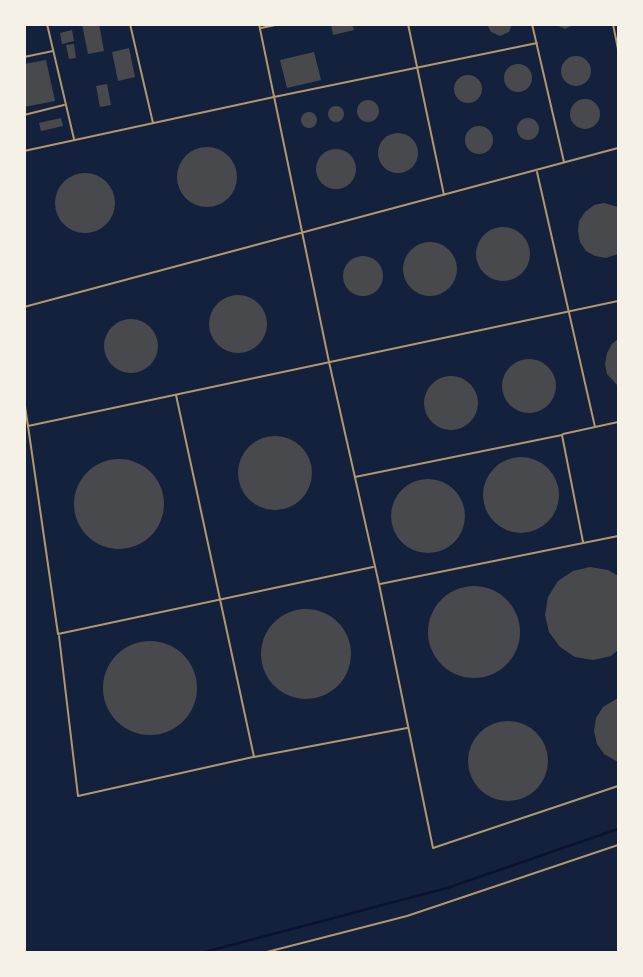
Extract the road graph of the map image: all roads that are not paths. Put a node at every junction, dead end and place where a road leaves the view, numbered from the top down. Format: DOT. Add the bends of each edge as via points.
graph roads {
  1 [pos="47,24"];
  2 [pos="130,24"];
  3 [pos="280,24"];
  4 [pos="408,24"];
  5 [pos="533,24"];
  6 [pos="613,24"];
  7 [pos="259,27"];
  8 [pos="537,43"];
  9 [pos="618,49"];
  10 [pos="53,51"];
  11 [pos="24,57"];
  12 [pos="417,67"];
  13 [pos="274,97"];
  14 [pos="66,104"];
  15 [pos="24,115"];
  16 [pos="153,124"];
  17 [pos="75,141"];
  18 [pos="618,148"];
  19 [pos="24,151"];
  20 [pos="564,163"];
  21 [pos="537,170"];
  22 [pos="444,196"];
  23 [pos="304,234"];
  24 [pos="618,301"];
  25 [pos="24,307"];
  26 [pos="568,312"];
  27 [pos="329,362"];
  28 [pos="176,395"];
  29 [pos="25,403"];
  30 [pos="618,422"];
  31 [pos="28,426"];
  32 [pos="595,427"];
  33 [pos="562,435"];
  34 [pos="354,477"];
  35 [pos="618,536"];
  36 [pos="583,542"];
  37 [pos="373,567"];
  38 [pos="379,584"];
  39 [pos="222,601"];
  40 [pos="58,634"];
  41 [pos="408,727"];
  42 [pos="254,757"];
  43 [pos="618,786"];
  44 [pos="618,845"];
  45 [pos="263,953"];
  1 -- 10 [label="lane"];
  2 -- 16 [label="lane"];
  3 -- 7 [label="lane"];
  4 -- 12 [label="lane"];
  5 -- 8 [label="lane"];
  6 -- 9 [label="lane"];
  7 -- 13 [label="lane"];
  8 -- 12 [label="lane"];
  8 -- 20 [label="lane"];
  10 -- 11 [label="lane"];
  10 -- 14 [label="lane"];
  12 -- 13 [label="lane"];
  12 -- 22 [label="lane"];
  13 -- 16 [label="lane"];
  13 -- 23 [label="lane"];
  14 -- 15 [label="lane"];
  14 -- 17 [label="lane"];
  16 -- 17 [label="lane"];
  17 -- 19 [label="lane"];
  18 -- 20 [label="lane"];
  20 -- 21 [label="lane"];
  21 -- 22 [label="lane"];
  21 -- 26 [label="lane"];
  22 -- 23 [label="lane"];
  23 -- 25 [label="lane"];
  23 -- 27 [label="lane"];
  24 -- 26 [label="lane"];
  26 -- 27 [label="lane"];
  26 -- 32 [label="lane"];
  27 -- 28 [label="lane"];
  27 -- 34 [label="lane"];
  28 -- 31 [label="lane"];
  28 -- 39 [label="lane"];
  29 -- 31 [label="lane"];
  30 -- 32 [label="lane"];
  31 -- 40 [label="lane"];
  32 -- 33 [label="lane"];
  33 -- 34 [label="lane"];
  33 -- 36 [label="lane"];
  34 -- 37 [label="lane"];
  35 -- 36 [label="lane"];
  36 -- 38 [label="lane"];
  37 -- 38 [label="lane"];
  37 -- 39 [label="lane"];
  38 -- 41 [label="lane"];
  39 -- 40 [label="lane"];
  39 -- 42 [label="lane"];
  40 -- 42 [label="lane" via="78,796"];
  41 -- 42 [label="lane"];
  41 -- 43 [label="lane" via="433,848"];
  44 -- 45 [label="lane" via="407,916"];
}
